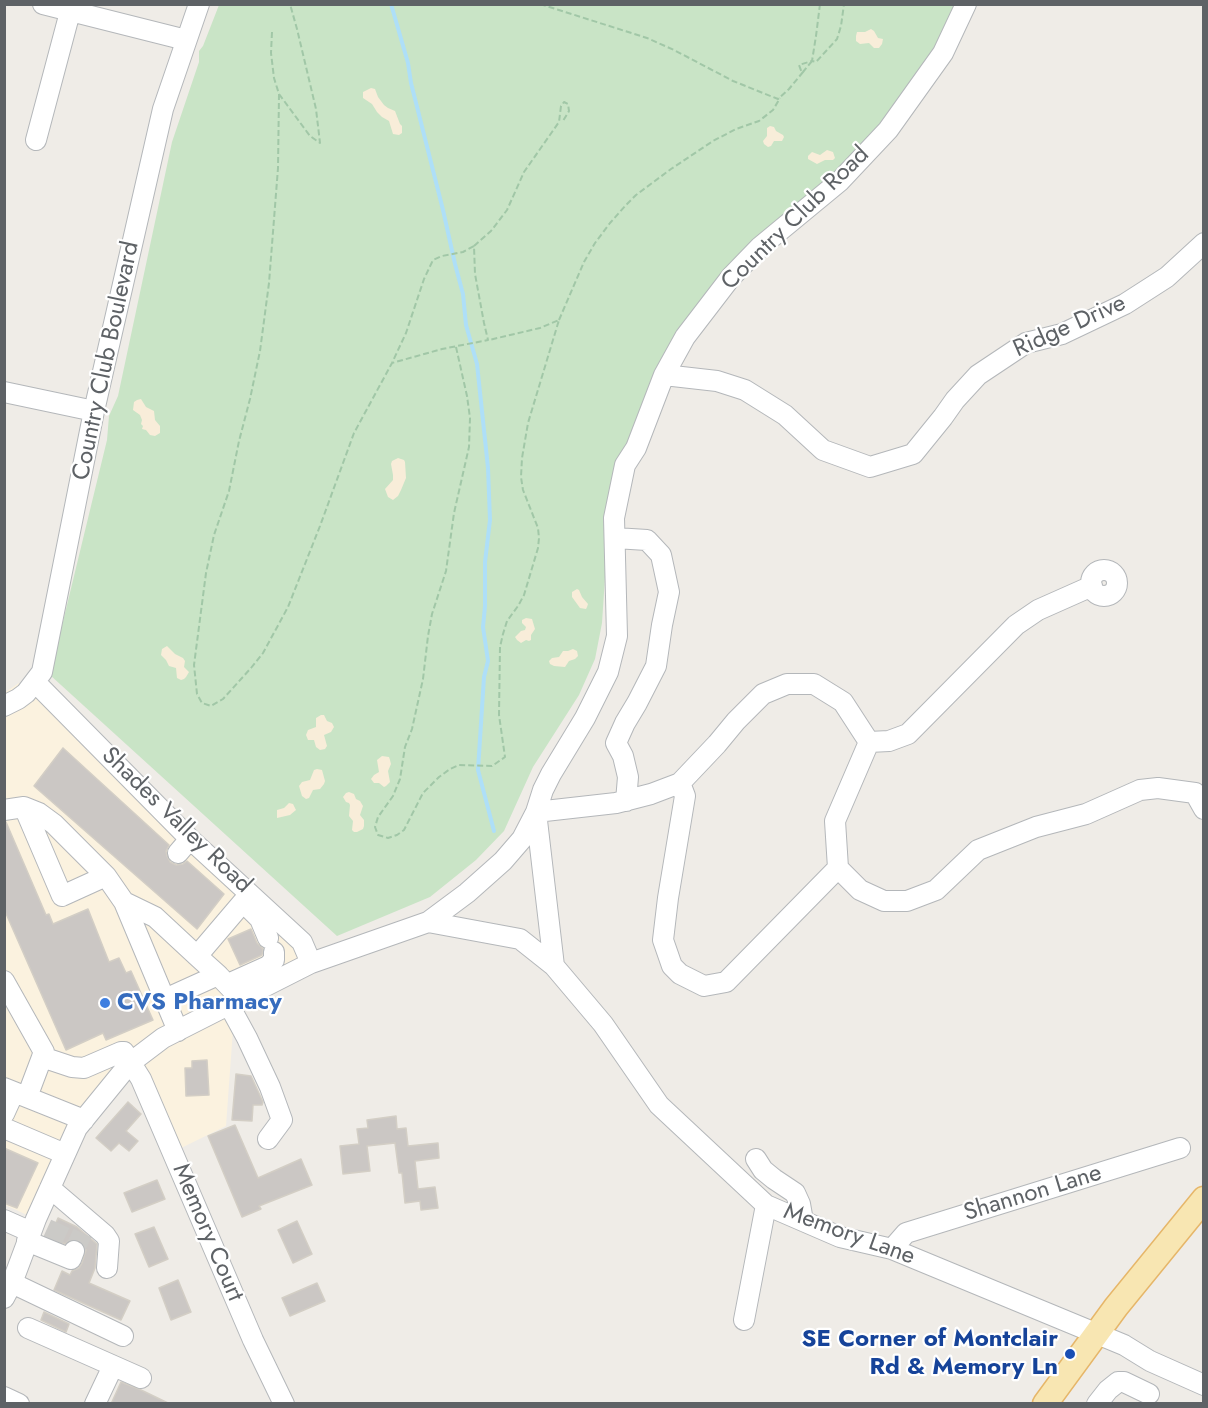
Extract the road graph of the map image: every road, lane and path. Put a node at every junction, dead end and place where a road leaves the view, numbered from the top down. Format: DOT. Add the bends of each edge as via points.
graph roads {
  1 [pos="43,4"];
  2 [pos="199,4"];
  3 [pos="290,4"];
  4 [pos="540,4"];
  5 [pos="820,4"];
  6 [pos="844,4"];
  7 [pos="966,4"];
  8 [pos="70,12"];
  9 [pos="272,32"];
  10 [pos="186,40"];
  11 [pos="812,61"];
  12 [pos="803,72"];
  13 [pos="279,94"];
  14 [pos="780,98"];
  15 [pos="563,121"];
  16 [pos="36,140"];
  17 [pos="1203,243"];
  18 [pos="474,246"];
  19 [pos="559,320"];
  20 [pos="488,340"];
  21 [pos="458,346"];
  22 [pos="392,363"];
  23 [pos="664,375"];
  24 [pos="4,392"];
  25 [pos="94,411"];
  26 [pos="615,538"];
  27 [pos="1092,586"];
  28 [pos="35,682"];
  29 [pos="4,706"];
  30 [pos="869,742"];
  31 [pos="680,783"];
  32 [pos="1200,793"];
  33 [pos="626,801"];
  34 [pos="24,807"];
  35 [pos="4,810"];
  36 [pos="536,812"];
  37 [pos="184,846"];
  38 [pos="838,868"];
  39 [pos="106,876"];
  40 [pos="124,902"];
  41 [pos="243,902"];
  42 [pos="428,922"];
  43 [pos="197,956"];
  44 [pos="312,963"];
  45 [pos="554,966"];
  46 [pos="4,981"];
  47 [pos="229,991"];
  48 [pos="165,999"];
  49 [pos="178,1031"];
  50 [pos="42,1057"];
  51 [pos="130,1063"];
  52 [pos="15,1092"];
  53 [pos="4,1114"];
  54 [pos="84,1120"];
  55 [pos="4,1128"];
  56 [pos="268,1139"];
  57 [pos="1180,1148"];
  58 [pos="65,1154"];
  59 [pos="756,1159"];
  60 [pos="50,1188"];
  61 [pos="1203,1199"];
  62 [pos="766,1204"];
  63 [pos="4,1220"];
  64 [pos="803,1221"];
  65 [pos="29,1236"];
  66 [pos="59,1249"];
  67 [pos="892,1249"];
  68 [pos="107,1268"];
  69 [pos="8,1291"];
  70 [pos="744,1320"];
  71 [pos="28,1328"];
  72 [pos="1095,1333"];
  73 [pos="123,1336"];
  74 [pos="113,1366"];
  75 [pos="1169,1370"];
  76 [pos="141,1378"];
  77 [pos="1203,1385"];
  78 [pos="4,1397"];
  79 [pos="1144,1399"];
  80 [pos="19,1404"];
  81 [pos="95,1404"];
  82 [pos="284,1404"];
  83 [pos="1045,1404"];
  84 [pos="1097,1404"];
  1 -- 8 [label="street"];
  2 -- 10 [label="street, Country Club Boulevard"];
  3 -- 13 [label="path" via="320,143 310,136"];
  4 -- 12 [label="path" via="647,39 778,99"];
  5 -- 11 [label="path"];
  6 -- 11 [label="path" via="837,39 816,62"];
  7 -- 23 [label="street, Country Club Road" via="943,53 888,130 840,181 730,277 685,337"];
  8 -- 10 [label="street"];
  8 -- 16 [label="street"];
  9 -- 13 [label="path" via="271,53"];
  10 -- 25 [label="street, Country Club Boulevard" via="163,109"];
  11 -- 12 [label="path"];
  11 -- 12 [label="path" via="799,64"];
  13 -- 22 [label="path" via="269,283 250,399 206,573 195,665 197,694 202,703 211,706 223,699 251,668 288,607 354,433"];
  14 -- 19 [label="path" via="759,122 713,141 626,205 595,243"];
  15 -- 18 [label="path" via="569,111 564,102 559,122 524,172 507,210"];
  17 -- 23 [label="street, Ridge Drive" via="1167,277 1125,304 1062,334 1026,343 978,375 913,454 870,467 823,450 785,415 745,390 717,381"];
  18 -- 20 [label="path" via="475,274"];
  18 -- 22 [label="path" via="433,260"];
  19 -- 20 [label="path"];
  19 -- 21 [label="path" via="528,423 522,458 523,489 539,538 524,595 507,621 500,647 499,715 505,758 492,766 459,765 450,769 423,793 404,830 388,838 378,835 375,827 400,779 469,447 470,418"];
  20 -- 21 [label="path"];
  21 -- 22 [label="path"];
  23 -- 26 [label="street, Country Club Road" via="636,448 625,465 614,518"];
  24 -- 25 [label="street"];
  25 -- 28 [label="street, Country Club Boulevard" via="44,663"];
  26 -- 33 [label="street" via="647,540 661,555 669,592 656,666 616,743 628,777"];
  26 -- 36 [label="street, Country Club Road" via="616,636 608,672 551,774"];
  27 -- 30 [label="street" via="1038,610 1016,625 908,734 889,741"];
  28 -- 29 [label="street, Country Club Boulevard" via="26,693"];
  28 -- 37 [label="street, Shades Valley Road"];
  30 -- 31 [label="street" via="843,702 814,684 787,684 764,694"];
  30 -- 38 [label="street" via="835,821"];
  31 -- 33 [label="street"];
  31 -- 38 [label="street" via="686,796 663,940 672,966 680,974 704,986 726,981"];
  32 -- 38 [label="street" via="1140,790 1086,814 1035,827 978,850 936,890 907,901 884,901 860,890"];
  33 -- 36 [label="street"];
  34 -- 35 [label="street"];
  34 -- 39 [label="street" via="54,824"];
  34 -- 39 [label="street" via="62,896"];
  36 -- 42 [label="street, Country Club Road" via="522,839 503,861"];
  36 -- 45 [label="street, Country Club Road"];
  37 -- 41 [label="street"];
  37 -- 44 [label="street, Shades Valley Road" via="302,942"];
  39 -- 40 [label="street"];
  40 -- 43 [label="street" via="155,917"];
  40 -- 48 [label="street"];
  41 -- 43 [label="street"];
  41 -- 47 [label="street" via="260,919 274,960"];
  42 -- 44 [label="street, Country Club Road"];
  42 -- 45 [label="street" via="520,939"];
  43 -- 47 [label="street"];
  44 -- 47 [label="street, Country Club Road"];
  45 -- 62 [label="street, Memory Lane" via="603,1024 659,1105"];
  46 -- 50 [label="street" via="44,1052"];
  47 -- 48 [label="street"];
  47 -- 49 [label="street"];
  47 -- 56 [label="street" via="282,1120"];
  48 -- 49 [label="street"];
  49 -- 51 [label="street"];
  50 -- 51 [label="street" via="84,1068 124,1052"];
  50 -- 52 [label="street"];
  51 -- 54 [label="street"];
  51 -- 82 [label="street, Memory Court" via="141,1079"];
  52 -- 53 [label="street"];
  52 -- 54 [label="street"];
  54 -- 58 [label="street"];
  55 -- 58 [label="street"];
  57 -- 67 [label="street, Shannon Lane" via="906,1233"];
  58 -- 60 [label="street"];
  59 -- 64 [label="street" via="763,1170 795,1193"];
  60 -- 65 [label="street"];
  60 -- 68 [label="street" via="76,1219 109,1240"];
  61 -- 72 [label="main road"];
  62 -- 64 [label="street, Memory Lane"];
  62 -- 70 [label="street"];
  63 -- 65 [label="street"];
  64 -- 67 [label="street, Memory Lane" via="840,1238"];
  65 -- 66 [label="street"];
  65 -- 69 [label="street"];
  67 -- 72 [label="street, Memory Lane"];
  69 -- 73 [label="street"];
  71 -- 74 [label="street"];
  72 -- 75 [label="street, Memory Lane" via="1124,1344"];
  72 -- 83 [label="main road"];
  74 -- 76 [label="street"];
  74 -- 81 [label="street"];
  75 -- 77 [label="street, Memory Lane"];
  75 -- 79 [label="street"];
  78 -- 80 [label="street"];
  79 -- 84 [label="street" via="1124,1382 1118,1382"];
}
